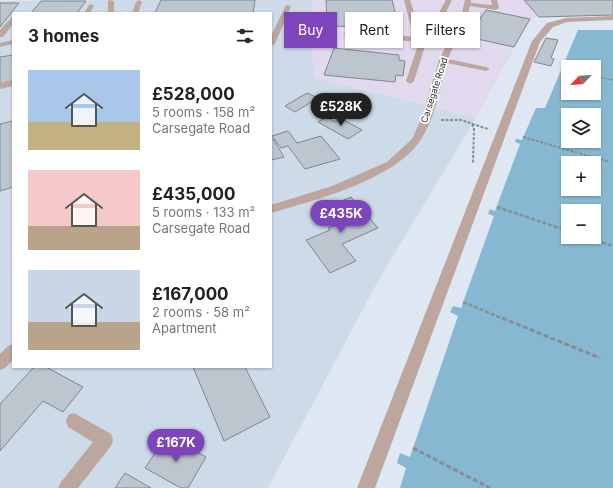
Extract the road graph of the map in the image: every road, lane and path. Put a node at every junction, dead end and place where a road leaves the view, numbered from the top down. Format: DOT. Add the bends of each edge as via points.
graph roads {
  1 [pos="407,0"];
  2 [pos="449,0"];
  3 [pos="494,0"];
  4 [pos="111,1"];
  5 [pos="139,2"];
  6 [pos="467,2"];
  7 [pos="91,6"];
  8 [pos="288,6"];
  9 [pos="88,12"];
  10 [pos="111,12"];
  11 [pos="135,12"];
  12 [pos="443,12"];
  13 [pos="465,12"];
  14 [pos="411,14"];
  15 [pos="613,18"];
  16 [pos="12,20"];
  17 [pos="0,35"];
  18 [pos="12,42"];
  19 [pos="275,43"];
  20 [pos="0,45"];
  21 [pos="420,48"];
  22 [pos="448,48"];
  23 [pos="443,60"];
  24 [pos="486,69"];
  25 [pos="601,77"];
  26 [pos="613,80"];
  27 [pos="410,81"];
  28 [pos="12,83"];
  29 [pos="0,86"];
  30 [pos="427,117"];
  31 [pos="472,124"];
  32 [pos="493,130"];
  33 [pos="523,137"];
  34 [pos="610,162"];
  35 [pos="480,189"];
  36 [pos="497,207"];
  37 [pos="272,209"];
  38 [pos="561,229"];
  39 [pos="601,242"];
  40 [pos="613,246"];
  41 [pos="463,302"];
  42 [pos="12,352"];
  43 [pos="600,358"];
  44 [pos="0,363"];
  45 [pos="74,421"];
  46 [pos="413,448"];
  47 [pos="67,488"];
  48 [pos="366,488"];
  49 [pos="490,488"];
  1 -- 14 [label="street"];
  2 -- 12 [label="street"];
  3 -- 6 [label="street" via="496,8"];
  4 -- 10 [label="street"];
  5 -- 11 [label="street"];
  6 -- 13 [label="street, Carsegate Road"];
  7 -- 9 [label="street"];
  8 -- 19 [label="street"];
  15 -- 35 [label="street" via="566,20 550,25 536,41"];
  16 -- 17 [label="street"];
  18 -- 20 [label="street"];
  21 -- 27 [label="street"];
  22 -- 23 [label="street, Carsegate Road"];
  23 -- 24 [label="street"];
  23 -- 30 [label="street, Carsegate Road"];
  25 -- 26 [label="path"];
  28 -- 29 [label="street"];
  30 -- 31 [label="path" via="445,121 461,120"];
  30 -- 37 [label="street, Carsegate Road" via="416,140 392,164 336,189"];
  31 -- 32 [label="path"];
  31 -- 35 [label="path" via="474,181"];
  33 -- 34 [label="path"];
  35 -- 48 [label="street"];
  36 -- 38 [label="path"];
  39 -- 40 [label="path"];
  41 -- 43 [label="path"];
  42 -- 44 [label="street"];
  45 -- 47 [label="street" via="105,440"];
  46 -- 49 [label="path"];
}
